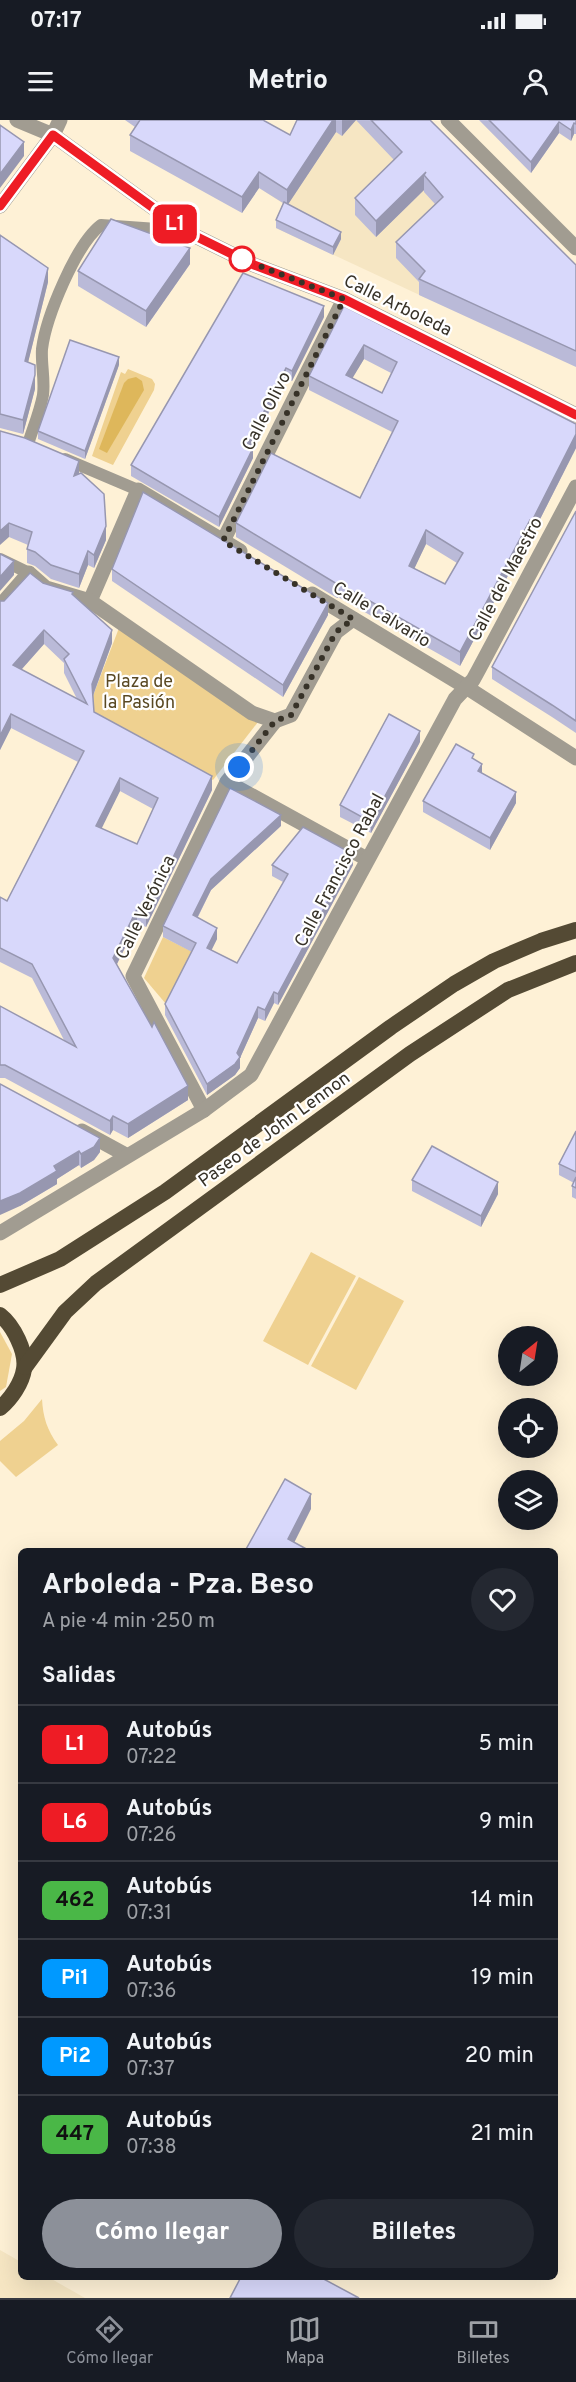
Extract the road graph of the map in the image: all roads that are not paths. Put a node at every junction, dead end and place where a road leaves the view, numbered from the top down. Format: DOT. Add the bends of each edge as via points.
graph roads {
  1 [pos="16,120"];
  2 [pos="60,120"];
  3 [pos="448,120"];
  4 [pos="53,135"];
  5 [pos="0,206"];
  6 [pos="185,231"];
  7 [pos="576,249"];
  8 [pos="344,299"];
  9 [pos="576,416"];
  10 [pos="28,444"];
  11 [pos="57,455"];
  12 [pos="576,487"];
  13 [pos="138,490"];
  14 [pos="223,541"];
  15 [pos="0,559"];
  16 [pos="253,559"];
  17 [pos="29,573"];
  18 [pos="303,589"];
  19 [pos="90,602"];
  20 [pos="0,606"];
  21 [pos="353,619"];
  22 [pos="466,687"];
  23 [pos="275,721"];
  24 [pos="576,758"];
  25 [pos="227,782"];
  26 [pos="367,859"];
  27 [pos="576,930"];
  28 [pos="576,963"];
  29 [pos="204,1110"];
  30 [pos="74,1127"];
  31 [pos="126,1155"];
  32 [pos="0,1233"];
  33 [pos="0,1285"];
  34 [pos="0,1314"];
  35 [pos="25,1367"];
  36 [pos="0,1408"];
  1 -- 4 [label="street, Calle Arboleda"];
  2 -- 4 [label="street"];
  3 -- 7 [label="street"];
  4 -- 5 [label="street"];
  4 -- 6 [label="street, Calle Arboleda"];
  6 -- 8 [label="street, Calle Arboleda" via="254,265"];
  6 -- 10 [label="street" via="101,225 95,230 75,260 55,303 42,348 43,394"];
  8 -- 9 [label="street, Calle Arboleda"];
  8 -- 14 [label="street, Calle Olivo"];
  11 -- 13 [label="street"];
  12 -- 22 [label="street, Calle del Maestro"];
  13 -- 14 [label="street"];
  13 -- 19 [label="street"];
  14 -- 16 [label="street"];
  15 -- 17 [label="street"];
  17 -- 19 [label="street" via="46,588"];
  17 -- 20 [label="street"];
  18 -- 21 [label="street, Calle Calvario"];
  19 -- 23 [label="street" via="252,713"];
  21 -- 22 [label="street, Calle Calvario"];
  21 -- 23 [label="street" via="336,632 291,715"];
  22 -- 24 [label="street, Calle Calvario"];
  22 -- 26 [label="street, Calle Francisco Rabal" via="455,699"];
  23 -- 25 [label="street"];
  25 -- 26 [label="street"];
  25 -- 29 [label="street, Calle Verónica" via="133,976"];
  26 -- 29 [label="street, Calle Francisco Rabal" via="251,1075"];
  27 -- 33 [label="highway, Paseo de John Lennon" via="494,961 454,984 165,1192 60,1259"];
  28 -- 35 [label="highway, Paseo de John Lennon" via="508,990 410,1054 106,1276 65,1312"];
  29 -- 31 [label="street"];
  30 -- 31 [label="street"];
  31 -- 32 [label="street"];
  34 -- 35 [label="highway" via="16,1332"];
  35 -- 36 [label="highway, Paseo de John Lennon" via="10,1400"];
}
